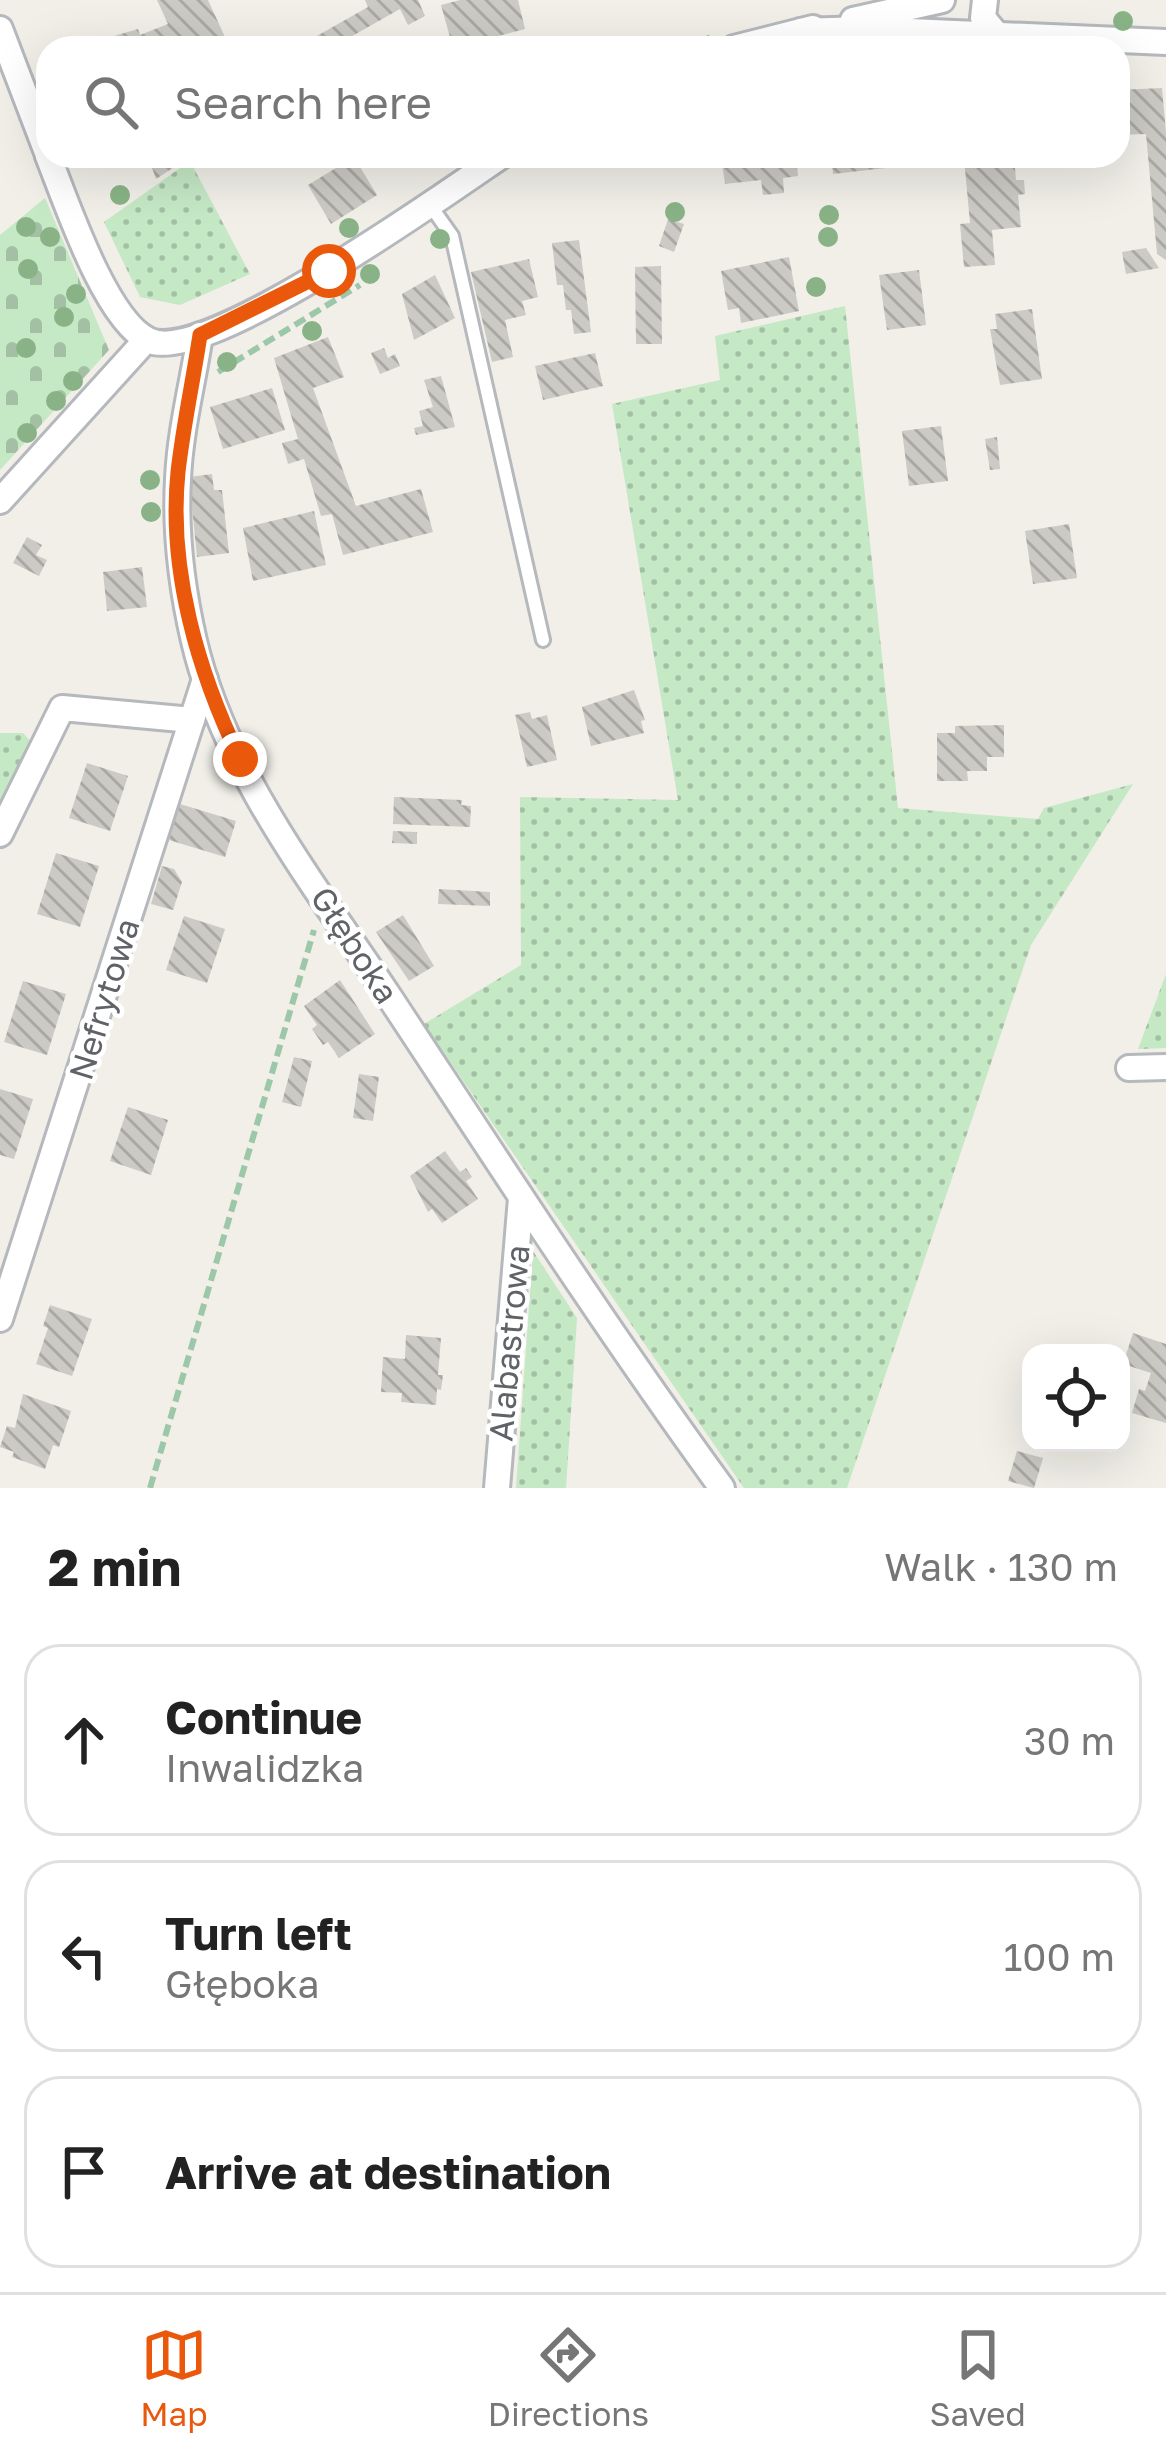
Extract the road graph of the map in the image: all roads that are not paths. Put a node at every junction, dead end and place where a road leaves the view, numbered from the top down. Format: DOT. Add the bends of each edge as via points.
graph roads {
  1 [pos="942,0"];
  2 [pos="985,0"];
  3 [pos="0,29"];
  4 [pos="801,31"];
  5 [pos="998,34"];
  6 [pos="781,36"];
  7 [pos="1040,36"];
  8 [pos="1130,40"];
  9 [pos="1166,42"];
  10 [pos="10,87"];
  11 [pos="36,134"];
  12 [pos="53,168"];
  13 [pos="484,168"];
  14 [pos="430,206"];
  15 [pos="200,335"];
  16 [pos="146,340"];
  17 [pos="0,501"];
  18 [pos="543,640"];
  19 [pos="205,679"];
  20 [pos="191,720"];
  21 [pos="0,834"];
  22 [pos="1166,1067"];
  23 [pos="1129,1068"];
  24 [pos="521,1198"];
  25 [pos="0,1319"];
  26 [pos="713,1482"];
  27 [pos="497,1488"];
  1 -- 4 [label="street"];
  2 -- 5 [label="street" via="983,18"];
  3 -- 10 [label="street"];
  4 -- 5 [label="street"];
  4 -- 6 [label="street"];
  5 -- 7 [label="street"];
  8 -- 9 [label="street"];
  10 -- 11 [label="street"];
  12 -- 16 [label="street" via="102,283"];
  13 -- 14 [label="street"];
  14 -- 15 [label="street" via="329,271"];
  14 -- 18 [label="lane" via="452,236"];
  15 -- 16 [label="street" via="172,344"];
  15 -- 19 [label="street, Głęboka" via="176,526"];
  16 -- 17 [label="street"];
  19 -- 20 [label="street, Nefrytowa"];
  19 -- 24 [label="street, Głęboka" via="262,801"];
  20 -- 21 [label="street" via="62,708"];
  20 -- 25 [label="street, Nefrytowa"];
  22 -- 23 [label="street"];
  24 -- 26 [label="street, Głęboka"];
  24 -- 27 [label="street, Alabastrowa"];
}
